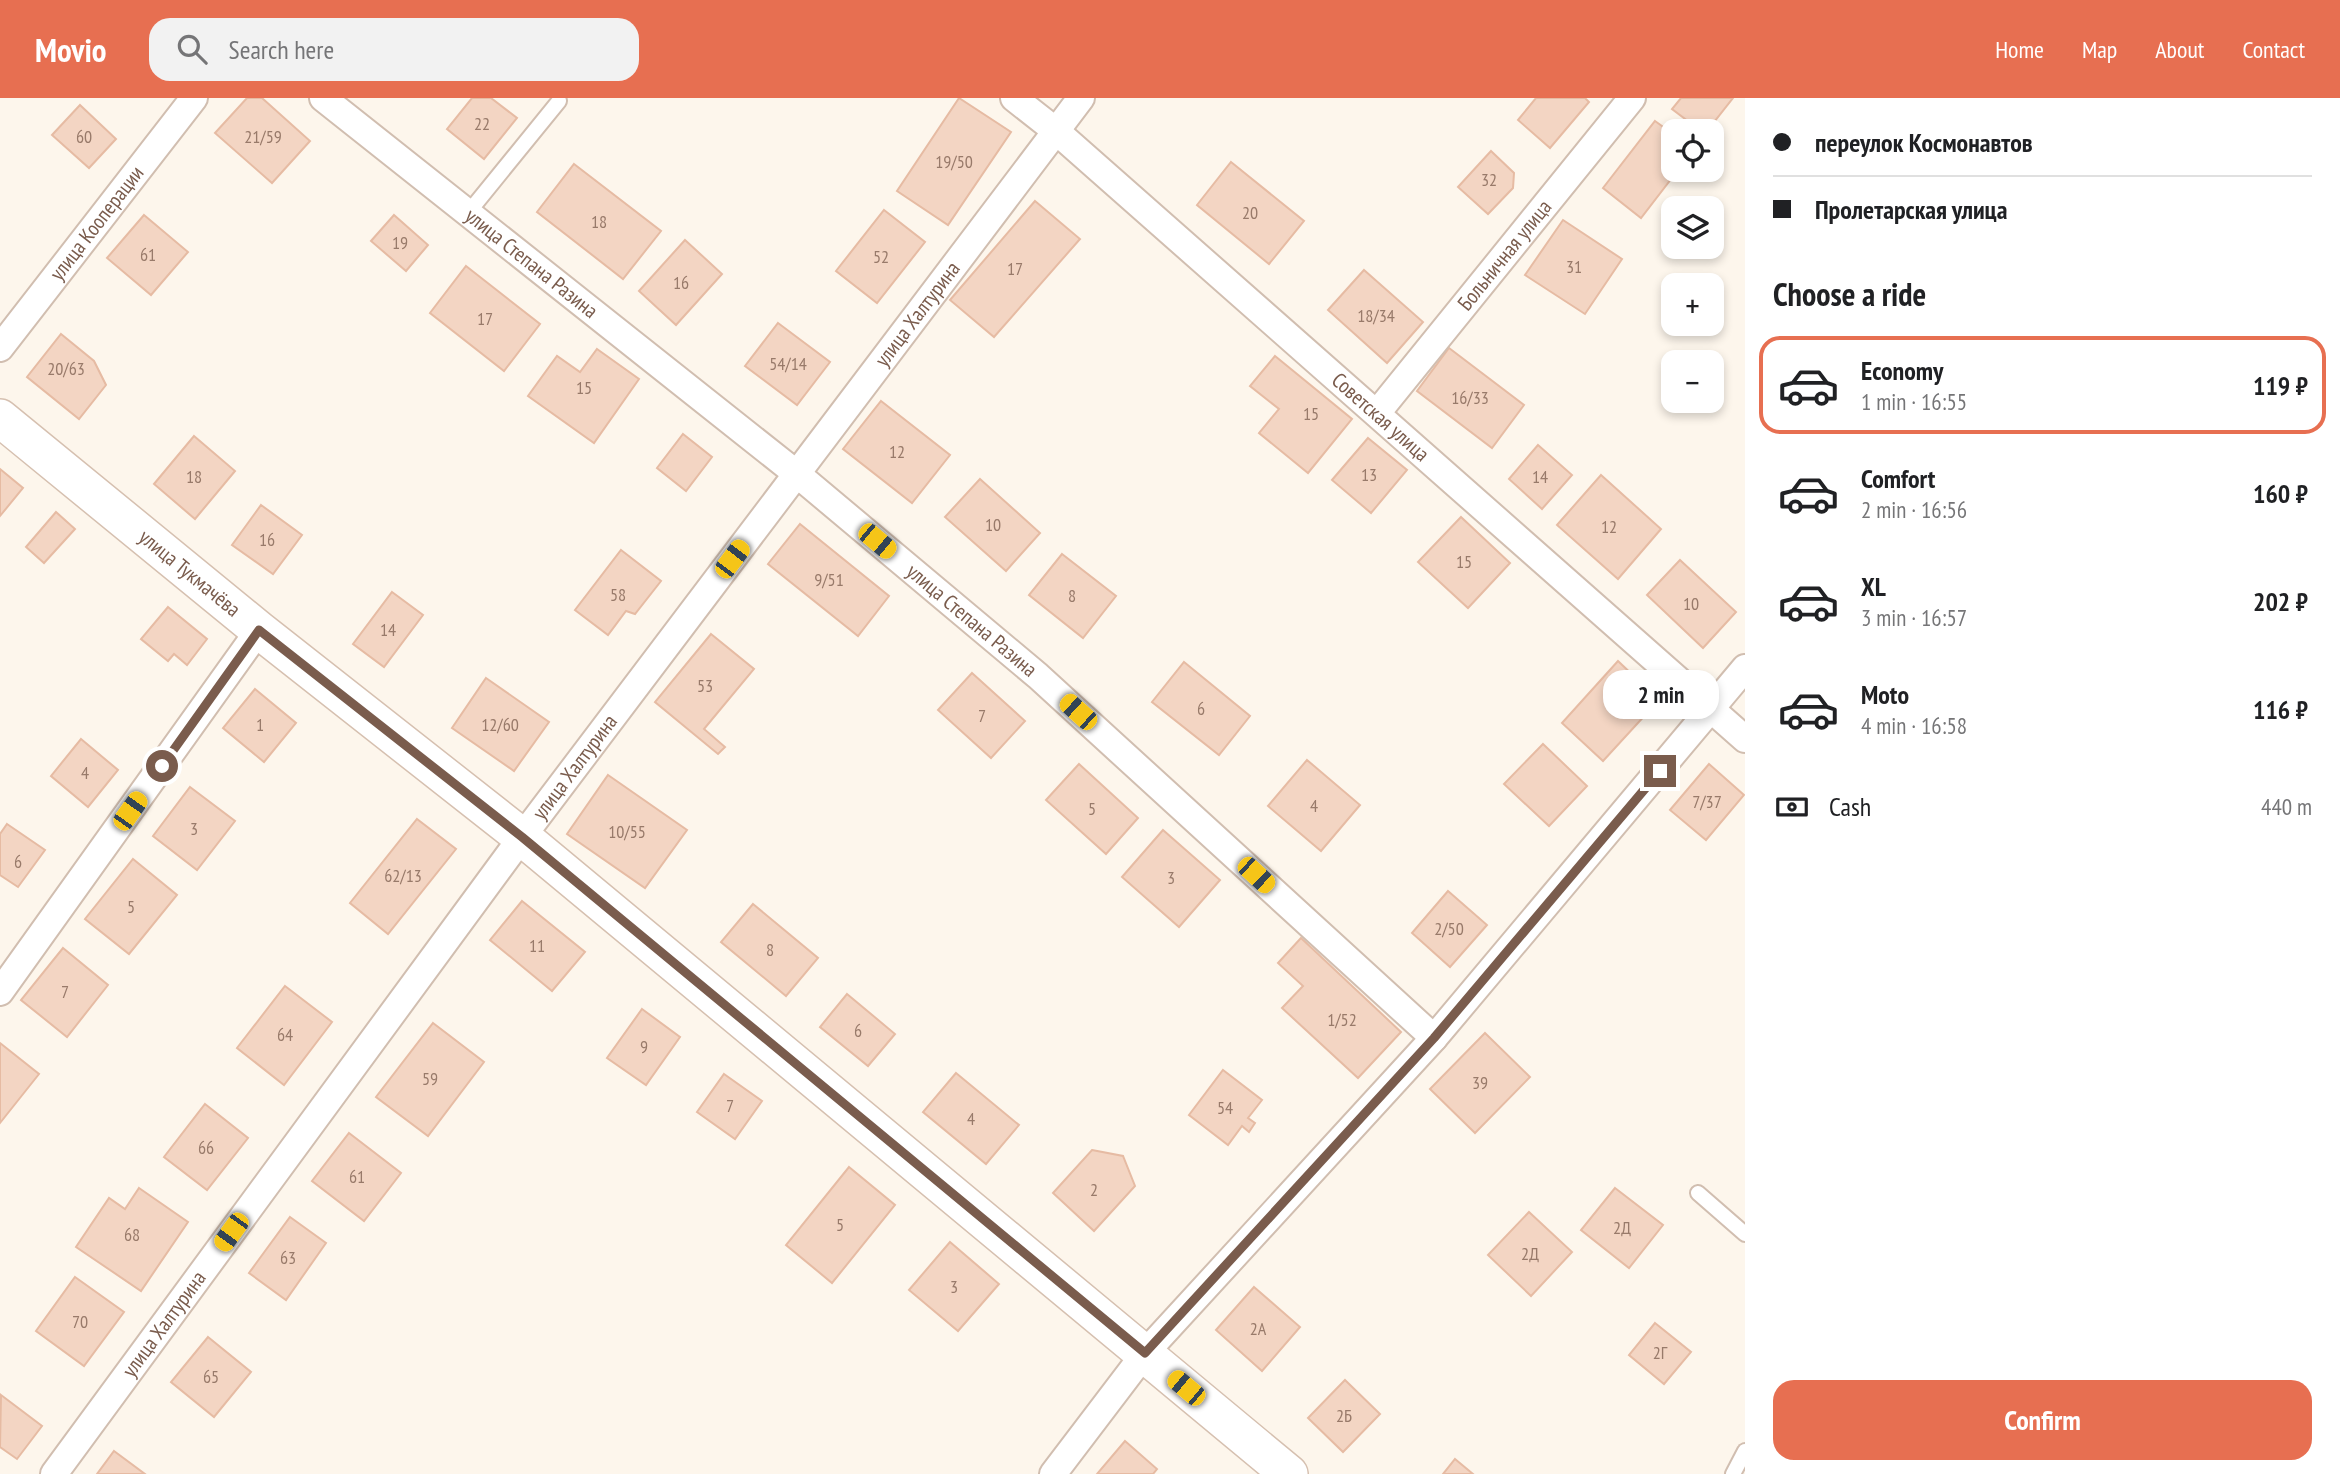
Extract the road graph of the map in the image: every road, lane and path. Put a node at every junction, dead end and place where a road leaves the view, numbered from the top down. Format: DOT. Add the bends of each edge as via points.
graph roads {
  1 [pos="194,98"];
  2 [pos="323,98"];
  3 [pos="1014,98"];
  4 [pos="1081,98"];
  5 [pos="1632,98"];
  6 [pos="559,100"];
  7 [pos="1056,131"];
  8 [pos="468,213"];
  9 [pos="0,348"];
  10 [pos="1377,413"];
  11 [pos="0,418"];
  12 [pos="797,474"];
  13 [pos="259,630"];
  14 [pos="1745,668"];
  15 [pos="1712,709"];
  16 [pos="1745,739"];
  17 [pos="522,837"];
  18 [pos="0,992"];
  19 [pos="1434,1038"];
  20 [pos="1698,1193"];
  21 [pos="1745,1234"];
  22 [pos="1145,1353"];
  23 [pos="1745,1451"];
  24 [pos="54,1474"];
  25 [pos="1053,1474"];
  26 [pos="1289,1474"];
  27 [pos="1733,1474"];
  1 -- 9 [label="street, улица Кооперации"];
  2 -- 8 [label="street, улица Степана Разина"];
  3 -- 7 [label="street, Советская улица"];
  4 -- 7 [label="street, улица Халтурина"];
  5 -- 10 [label="street, Больничная улица"];
  6 -- 8 [label="lane"];
  7 -- 10 [label="street, Советская улица"];
  7 -- 12 [label="street, улица Халтурина"];
  8 -- 12 [label="street, улица Степана Разина"];
  10 -- 15 [label="street, Советская улица"];
  11 -- 13 [label="street, улица Тукмачёва"];
  12 -- 17 [label="street, улица Халтурина"];
  12 -- 19 [label="street, улица Степана Разина" via="1038,676"];
  13 -- 17 [label="street, улица Тукмачёва"];
  13 -- 18 [label="street"];
  14 -- 15 [label="street"];
  15 -- 16 [label="street, Советская улица"];
  15 -- 19 [label="street"];
  17 -- 22 [label="street, улица Тукмачёва"];
  17 -- 24 [label="street, улица Халтурина"];
  19 -- 22 [label="street"];
  20 -- 21 [label="lane"];
  22 -- 25 [label="street"];
  22 -- 26 [label="street, улица Тукмачёва"];
  23 -- 27 [label="lane"];
}
